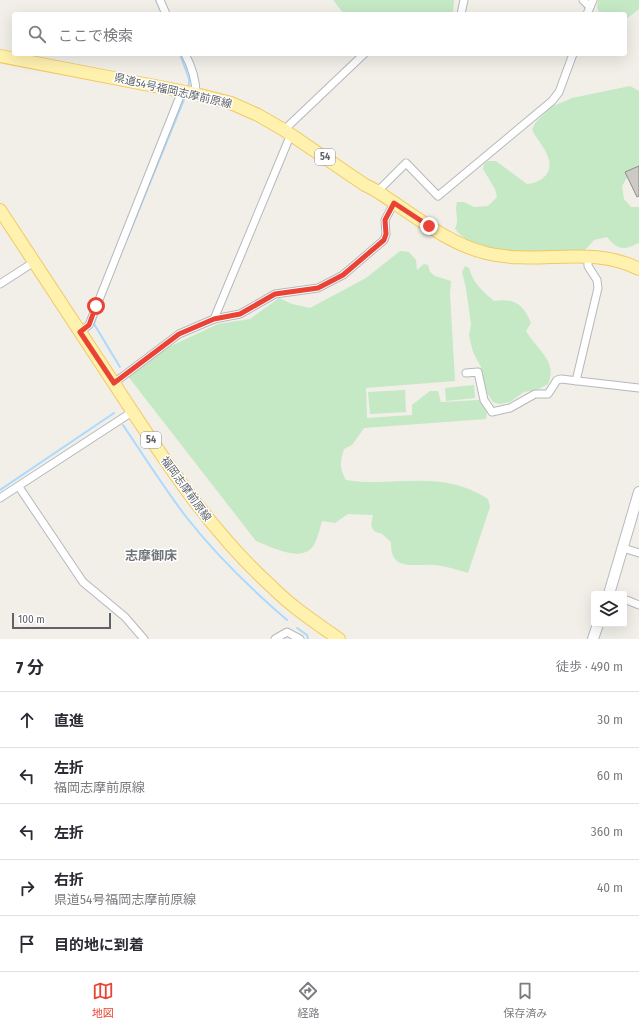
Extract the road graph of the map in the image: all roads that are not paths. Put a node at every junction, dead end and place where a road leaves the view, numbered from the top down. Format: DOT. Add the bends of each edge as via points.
graph roads {
  1 [pos="160,0"];
  2 [pos="464,0"];
  3 [pos="583,0"];
  4 [pos="590,7"];
  5 [pos="165,12"];
  6 [pos="461,12"];
  7 [pos="0,56"];
  8 [pos="186,56"];
  9 [pos="362,56"];
  10 [pos="572,56"];
  11 [pos="182,91"];
  12 [pos="196,94"];
  13 [pos="287,132"];
  14 [pos="378,191"];
  15 [pos="394,203"];
  16 [pos="0,210"];
  17 [pos="588,256"];
  18 [pos="34,262"];
  19 [pos="639,269"];
  20 [pos="0,284"];
  21 [pos="214,319"];
  22 [pos="80,332"];
  23 [pos="466,373"];
  24 [pos="576,381"];
  25 [pos="114,383"];
  26 [pos="639,388"];
  27 [pos="132,412"];
  28 [pos="19,487"];
  29 [pos="0,498"];
  30 [pos="638,499"];
  31 [pos="623,548"];
  32 [pos="639,554"];
  33 [pos="610,591"];
  34 [pos="627,600"];
  35 [pos="639,604"];
  36 [pos="597,627"];
  37 [pos="144,639"];
  38 [pos="275,639"];
  39 [pos="300,639"];
  40 [pos="339,639"];
  41 [pos="593,639"];
  1 -- 5 [label="street"];
  2 -- 6 [label="street"];
  3 -- 4 [label="street"];
  7 -- 11 [label="main road, 県道54号福岡志摩前原線 / 54"];
  8 -- 12 [label="street" via="193,70"];
  9 -- 13 [label="street"];
  10 -- 14 [label="street" via="559,92 552,101 438,196 406,163"];
  11 -- 12 [label="main road, 県道54号福岡志摩前原線 / 54"];
  11 -- 22 [label="street" via="89,325"];
  12 -- 13 [label="main road, 県道54号福岡志摩前原線 / 54" via="231,103"];
  13 -- 14 [label="main road, 県道54号福岡志摩前原線 / 54" via="365,185"];
  13 -- 21 [label="street"];
  14 -- 15 [label="main road, 県道54号福岡志摩前原線 / 54"];
  15 -- 17 [label="main road, 県道54号福岡志摩前原線 / 54" via="459,244 486,253 526,258"];
  15 -- 21 [label="street" via="385,220 384,240 343,275 318,288 275,294 240,314"];
  16 -- 18 [label="main road, 福岡志摩前原線 / 54"];
  17 -- 19 [label="main road, 県道54号福岡志摩前原線 / 54" via="614,260"];
  17 -- 24 [label="street" via="588,266 598,280 598,288"];
  18 -- 20 [label="street"];
  18 -- 22 [label="main road, 福岡志摩前原線 / 54"];
  21 -- 25 [label="street" via="179,334"];
  22 -- 25 [label="main road, 福岡志摩前原線 / 54"];
  23 -- 24 [label="street" via="478,372 484,400 492,412 510,408 535,394 548,394 557,380"];
  24 -- 26 [label="street"];
  25 -- 27 [label="main road, 福岡志摩前原線 / 54"];
  27 -- 28 [label="street"];
  27 -- 40 [label="main road, 福岡志摩前原線 / 54" via="178,480 236,552 293,606"];
  28 -- 29 [label="street"];
  28 -- 37 [label="street" via="83,582 124,617"];
  30 -- 31 [label="main road"];
  31 -- 32 [label="street"];
  31 -- 33 [label="main road"];
  34 -- 35 [label="street"];
  36 -- 41 [label="main road"];
  38 -- 39 [label="street" via="287,632"];
}
